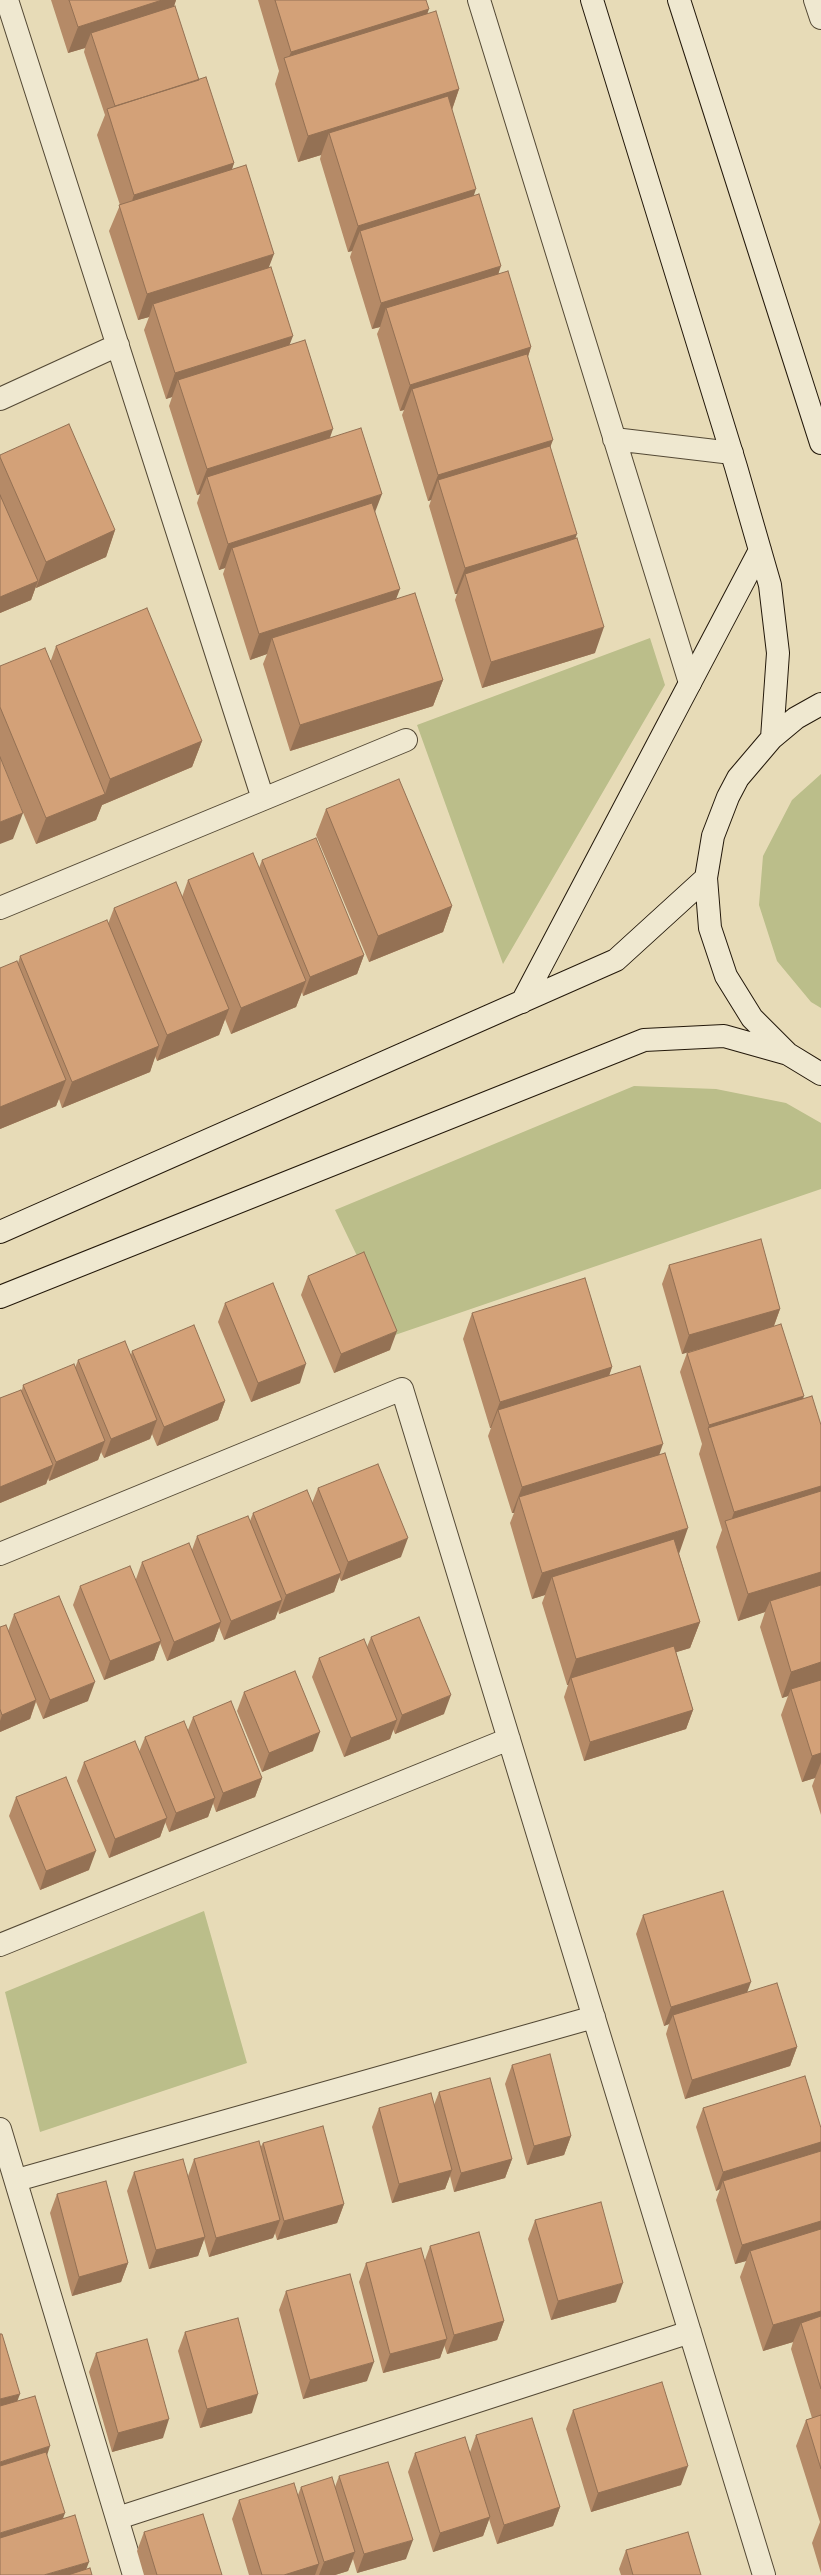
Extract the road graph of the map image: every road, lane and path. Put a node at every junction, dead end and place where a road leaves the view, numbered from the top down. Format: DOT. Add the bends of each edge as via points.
graph roads {
  1 [pos="7,0"];
  2 [pos="479,0"];
  3 [pos="592,0"];
  4 [pos="679,0"];
  5 [pos="815,0"];
  6 [pos="821,18"];
  7 [pos="118,345"];
  8 [pos="0,399"];
  9 [pos="614,439"];
  10 [pos="821,443"];
  11 [pos="732,453"];
  12 [pos="760,550"];
  13 [pos="690,683"];
  14 [pos="821,704"];
  15 [pos="772,738"];
  16 [pos="406,740"];
  17 [pos="263,799"];
  18 [pos="706,878"];
  19 [pos="0,908"];
  20 [pos="522,1002"];
  21 [pos="788,1054"];
  22 [pos="821,1074"];
  23 [pos="0,1232"];
  24 [pos="0,1297"];
  25 [pos="0,1554"];
  26 [pos="509,1739"];
  27 [pos="0,1945"];
  28 [pos="594,2017"];
  29 [pos="0,2129"];
  30 [pos="16,2180"];
  31 [pos="690,2332"];
  32 [pos="118,2518"];
  33 [pos="134,2575"];
  34 [pos="764,2575"];
  1 -- 7 [label="street"];
  2 -- 9 [label="street"];
  3 -- 11 [label="street"];
  4 -- 10 [label="street"];
  5 -- 6 [label="street"];
  7 -- 8 [label="street"];
  7 -- 17 [label="street"];
  9 -- 11 [label="street"];
  9 -- 13 [label="street"];
  11 -- 12 [label="street"];
  12 -- 13 [label="street"];
  12 -- 15 [label="street" via="770,585 778,653"];
  13 -- 20 [label="street"];
  14 -- 15 [label="street" via="796,718"];
  15 -- 18 [label="street" via="751,761 728,797 713,836"];
  16 -- 17 [label="street"];
  17 -- 19 [label="street"];
  18 -- 20 [label="street" via="616,960"];
  18 -- 21 [label="street" via="710,928 726,976 752,1018"];
  20 -- 23 [label="street"];
  21 -- 22 [label="street"];
  21 -- 24 [label="street" via="724,1036 644,1040"];
  25 -- 26 [label="street" via="402,1389"];
  26 -- 27 [label="street"];
  26 -- 28 [label="street"];
  28 -- 30 [label="street"];
  28 -- 31 [label="street"];
  29 -- 30 [label="street"];
  30 -- 32 [label="street"];
  31 -- 32 [label="street"];
  31 -- 34 [label="street"];
  32 -- 33 [label="street"];
}
